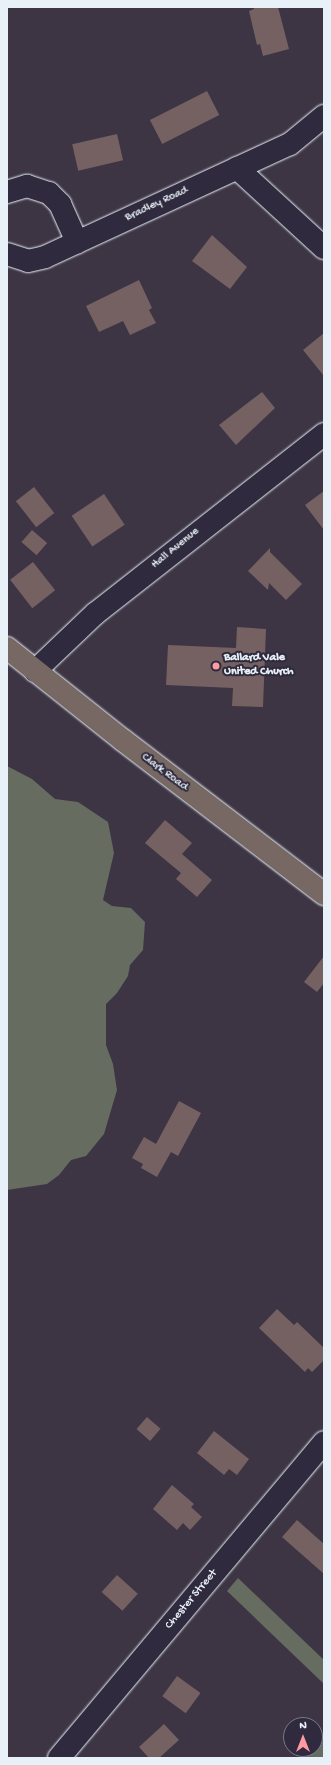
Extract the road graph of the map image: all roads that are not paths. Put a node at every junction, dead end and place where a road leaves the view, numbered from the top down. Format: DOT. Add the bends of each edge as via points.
graph roads {
  1 [pos="324,116"];
  2 [pos="236,168"];
  3 [pos="7,192"];
  4 [pos="77,242"];
  5 [pos="324,248"];
  6 [pos="7,254"];
  7 [pos="324,434"];
  8 [pos="7,648"];
  9 [pos="35,671"];
  10 [pos="324,894"];
  11 [pos="324,1442"];
  12 [pos="59,1758"];
  1 -- 2 [label="street, Bradley Road" via="290,144"];
  2 -- 4 [label="street, Bradley Road"];
  2 -- 5 [label="street"];
  3 -- 4 [label="street" via="27,186 49,193 60,204"];
  4 -- 6 [label="street, Bradley Road" via="37,260 20,260"];
  7 -- 9 [label="street, Hall Avenue" via="96,613"];
  8 -- 9 [label="main road, Clark Road"];
  9 -- 10 [label="main road, Clark Road"];
  11 -- 12 [label="street, Chester Street"];
}
